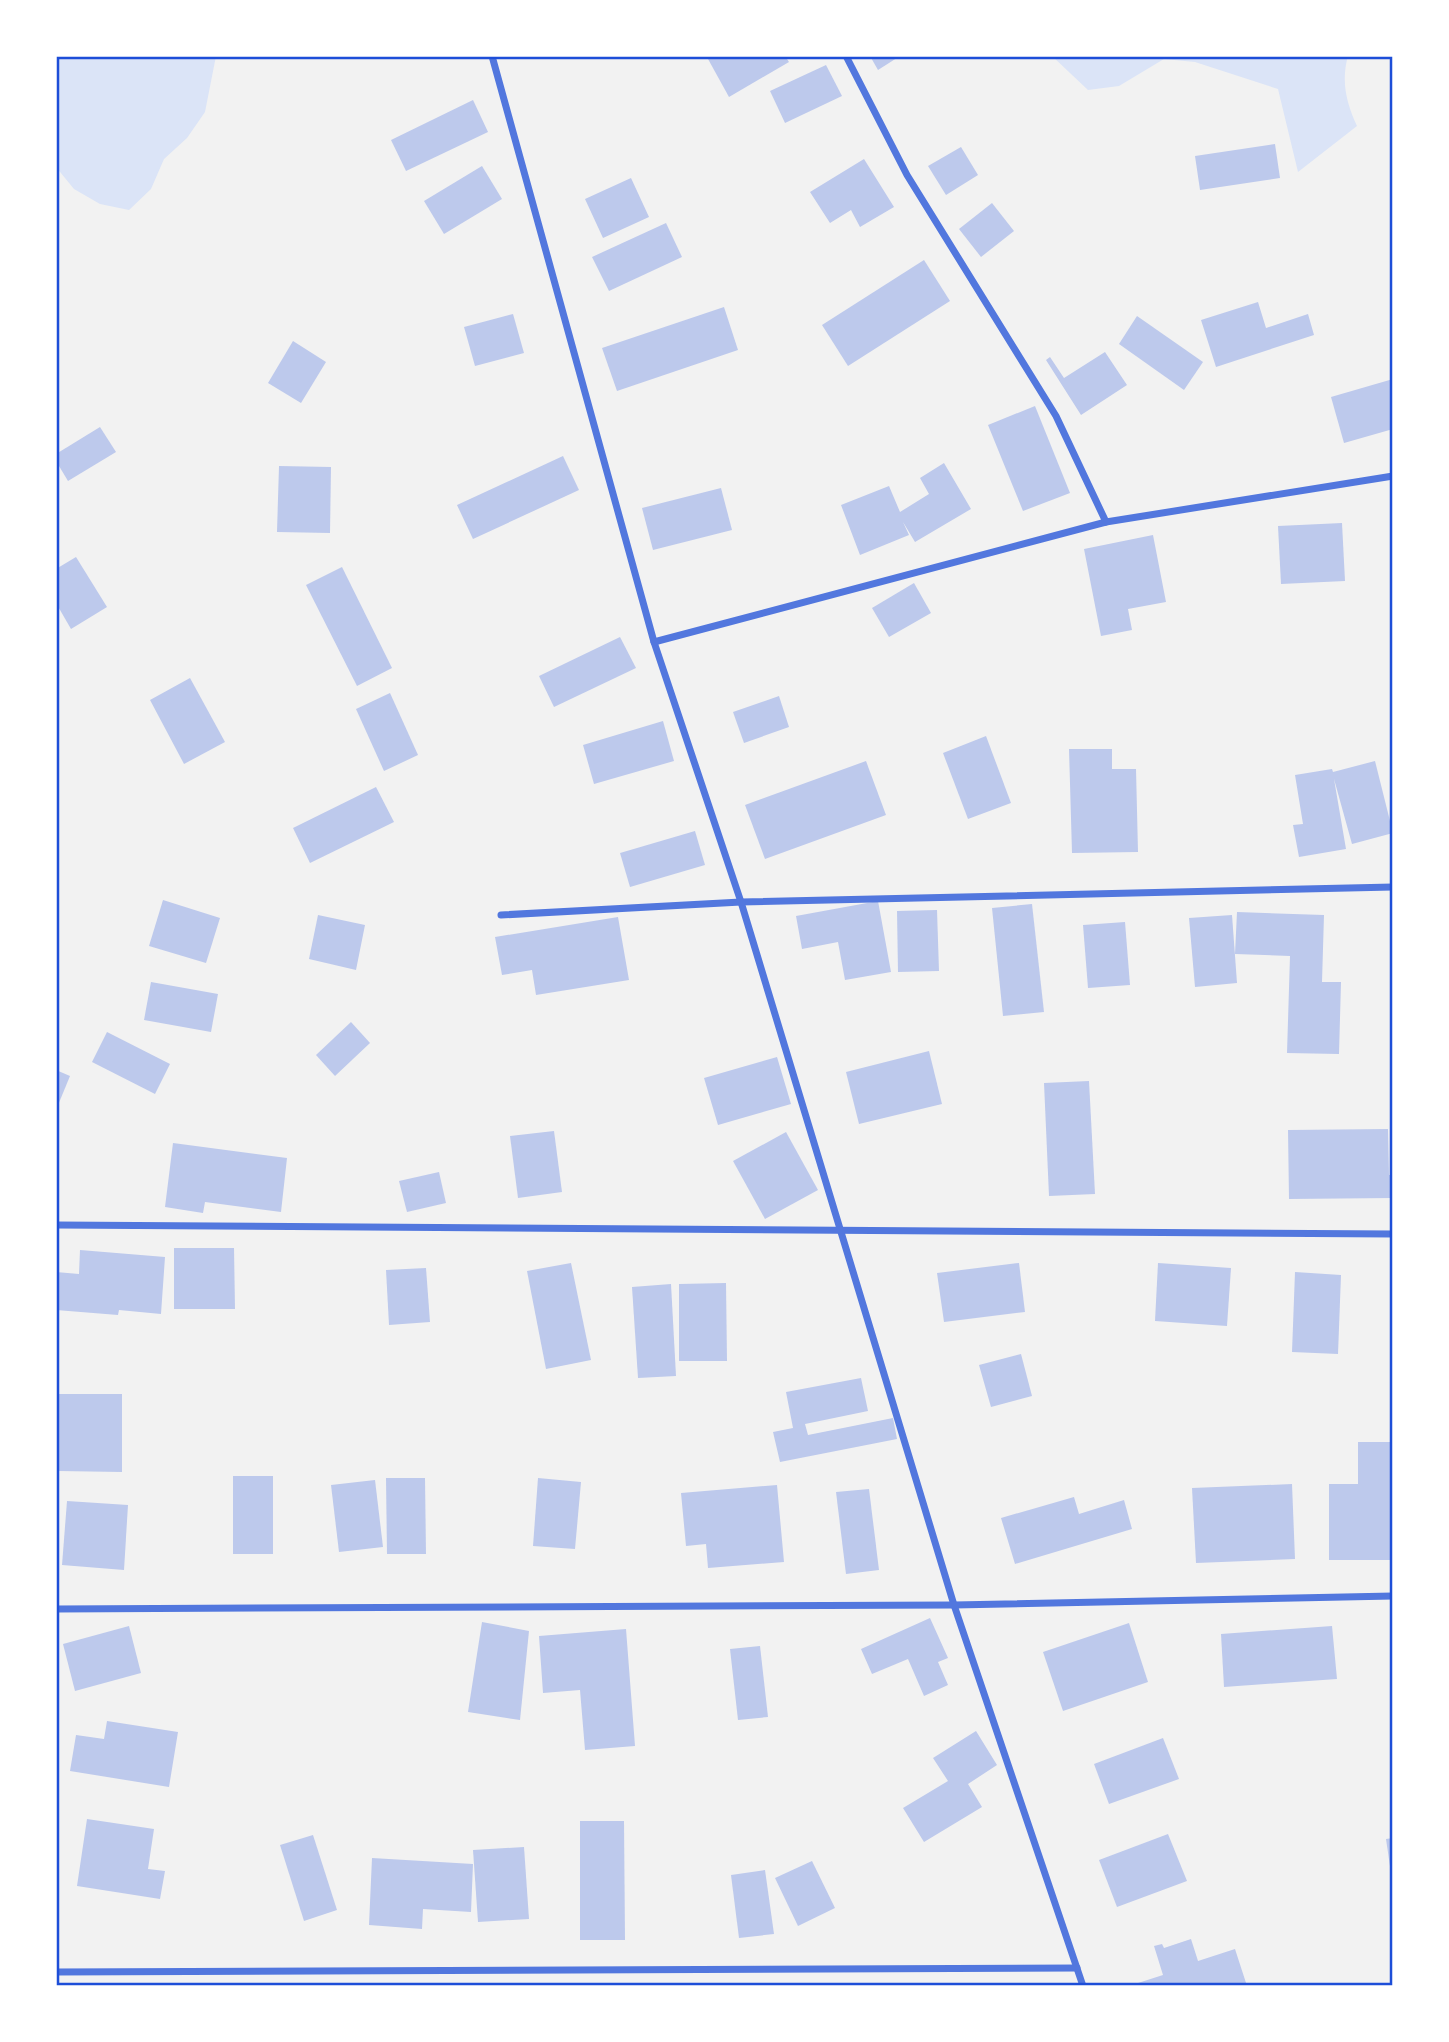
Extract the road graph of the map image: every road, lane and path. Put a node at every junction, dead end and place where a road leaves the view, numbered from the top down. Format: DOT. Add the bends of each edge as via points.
graph roads {
  1 [pos="492,56"];
  2 [pos="846,56"];
  3 [pos="1393,477"];
  4 [pos="1106,522"];
  5 [pos="654,642"];
  6 [pos="1393,887"];
  7 [pos="741,902"];
  8 [pos="500,915"];
  9 [pos="56,1226"];
  10 [pos="840,1232"];
  11 [pos="1393,1234"];
  12 [pos="1393,1597"];
  13 [pos="954,1605"];
  14 [pos="56,1609"];
  15 [pos="1077,1968"];
  16 [pos="56,1972"];
  17 [pos="1083,1986"];
  1 -- 5 [label="street"];
  2 -- 4 [label="street" via="906,175 1056,416"];
  3 -- 4 [label="street"];
  4 -- 5 [label="street"];
  5 -- 7 [label="street"];
  6 -- 7 [label="street"];
  7 -- 8 [label="street"];
  7 -- 10 [label="street"];
  9 -- 10 [label="street"];
  10 -- 11 [label="street"];
  10 -- 13 [label="street"];
  12 -- 13 [label="street"];
  13 -- 14 [label="street"];
  13 -- 15 [label="street"];
  15 -- 16 [label="street"];
  15 -- 17 [label="street"];
}
